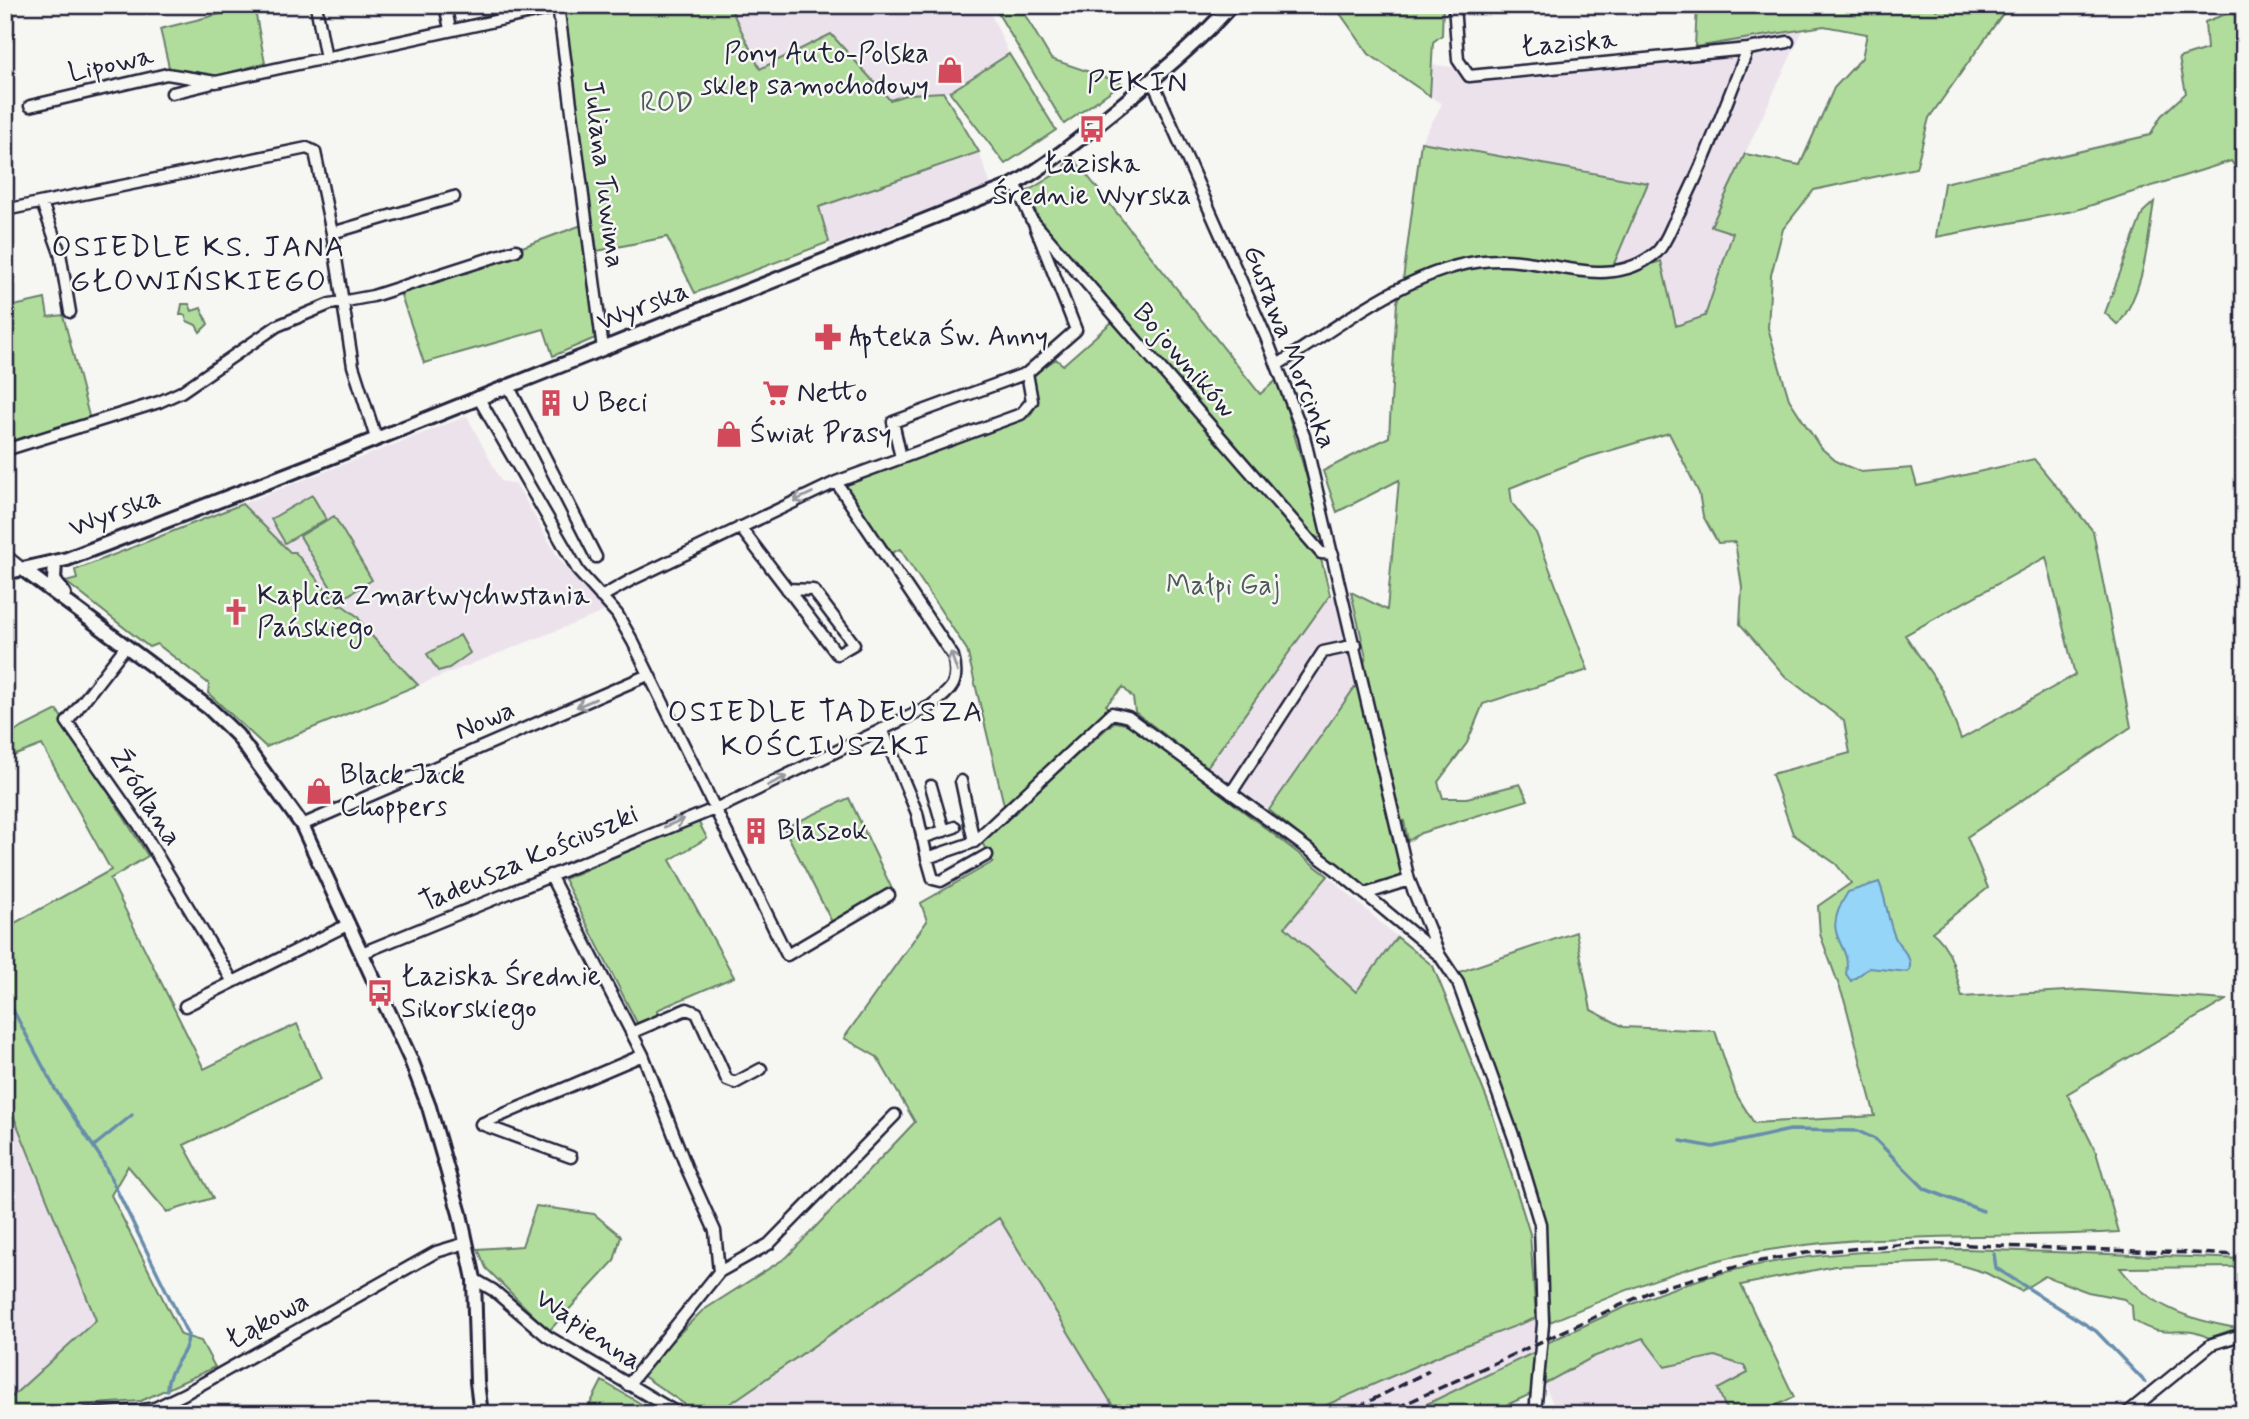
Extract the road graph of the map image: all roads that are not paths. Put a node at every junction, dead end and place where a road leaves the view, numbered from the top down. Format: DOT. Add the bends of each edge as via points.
graph roads {
  1 [pos="316,5"];
  2 [pos="445,5"];
  3 [pos="1231,5"];
  4 [pos="1454,5"];
  5 [pos="558,6"];
  6 [pos="450,29"];
  7 [pos="1788,42"];
  8 [pos="1748,49"];
  9 [pos="326,59"];
  10 [pos="1152,80"];
  11 [pos="216,82"];
  12 [pos="172,93"];
  13 [pos="30,106"];
  14 [pos="1016,183"];
  15 [pos="454,197"];
  16 [pos="42,203"];
  17 [pos="5,210"];
  18 [pos="1031,219"];
  19 [pos="332,233"];
  20 [pos="516,250"];
  21 [pos="344,303"];
  22 [pos="70,312"];
  23 [pos="603,349"];
  24 [pos="1277,365"];
  25 [pos="1027,373"];
  26 [pos="508,385"];
  27 [pos="478,397"];
  28 [pos="376,438"];
  29 [pos="5,450"];
  30 [pos="901,458"];
  31 [pos="836,482"];
  32 [pos="740,527"];
  33 [pos="1333,554"];
  34 [pos="5,555"];
  35 [pos="596,557"];
  36 [pos="55,562"];
  37 [pos="25,571"];
  38 [pos="5,573"];
  39 [pos="787,589"];
  40 [pos="601,597"];
  41 [pos="100,627"];
  42 [pos="1356,643"];
  43 [pos="126,646"];
  44 [pos="648,676"];
  45 [pos="882,729"];
  46 [pos="961,781"];
  47 [pos="931,786"];
  48 [pos="1231,793"];
  49 [pos="714,807"];
  50 [pos="302,825"];
  51 [pos="955,827"];
  52 [pos="944,831"];
  53 [pos="922,838"];
  54 [pos="974,842"];
  55 [pos="987,855"];
  56 [pos="927,858"];
  57 [pos="550,875"];
  58 [pos="1409,880"];
  59 [pos="1365,894"];
  60 [pos="889,895"];
  61 [pos="349,924"];
  62 [pos="362,953"];
  63 [pos="1440,956"];
  64 [pos="233,982"];
  65 [pos="186,1006"];
  66 [pos="633,1032"];
  67 [pos="643,1055"];
  68 [pos="761,1069"];
  69 [pos="895,1115"];
  70 [pos="571,1157"];
  71 [pos="467,1243"];
  72 [pos="719,1272"];
  73 [pos="474,1279"];
  74 [pos="2244,1334"];
  75 [pos="628,1385"];
  76 [pos="85,1414"];
  77 [pos="481,1414"];
  78 [pos="679,1414"];
  79 [pos="1535,1414"];
  80 [pos="2126,1414"];
  1 -- 9 [label="street"];
  2 -- 6 [label="street"];
  3 -- 10 [label="street, Wyrska"];
  4 -- 8 [label="street, Łaziska" via="1458,60 1469,76"];
  5 -- 6 [label="street, Lipowa"];
  5 -- 23 [label="street, Juliana Tuwima"];
  6 -- 9 [label="street, Lipowa"];
  7 -- 8 [label="street, Łaziska"];
  8 -- 24 [label="street" via="1682,209 1659,250 1637,265 1600,274 1504,260 1451,265 1410,283"];
  9 -- 11 [label="street, Lipowa"];
  10 -- 14 [label="street, Wyrska"];
  10 -- 24 [label="street, Gustawa Morcinka"];
  11 -- 12 [label="street"];
  11 -- 13 [label="street, Lipowa" via="167,74"];
  14 -- 18 [label="street, Bojowników"];
  14 -- 23 [label="street, Wyrska"];
  15 -- 19 [label="street"];
  16 -- 17 [label="street"];
  16 -- 19 [label="street" via="307,148 315,152 319,163"];
  16 -- 22 [label="street" via="60,253"];
  18 -- 25 [label="street" via="1076,330"];
  18 -- 33 [label="street, Bojowników" via="1321,553"];
  19 -- 21 [label="street"];
  20 -- 21 [label="street"];
  21 -- 28 [label="street" via="353,366"];
  21 -- 29 [label="street" via="330,304 261,335 181,392 159,402"];
  23 -- 26 [label="street, Wyrska"];
  24 -- 33 [label="street, Gustawa Morcinka" via="1304,436"];
  25 -- 30 [label="street" via="1032,401 1021,414"];
  25 -- 30 [label="street" via="893,422"];
  26 -- 27 [label="street, Wyrska"];
  26 -- 35 [label="street"];
  27 -- 28 [label="street, Wyrska"];
  27 -- 40 [label="street" via="579,572"];
  28 -- 36 [label="street, Wyrska"];
  30 -- 31 [label="street"];
  31 -- 32 [label="street, one-way"];
  45 -- 31 [label="street, one-way" via="931,706 950,692 958,674 953,656"];
  32 -- 39 [label="street"];
  32 -- 40 [label="street"];
  33 -- 42 [label="street, Gustawa Morcinka"];
  34 -- 37 [label="street"];
  36 -- 37 [label="street, Wyrska"];
  36 -- 41 [label="street" via="52,573 59,590"];
  37 -- 38 [label="street, Wyrska"];
  37 -- 41 [label="street"];
  39 -- 39 [label="street" via="837,654 854,644 813,590"];
  40 -- 44 [label="street" via="617,614"];
  41 -- 43 [label="street"];
  42 -- 48 [label="street" via="1323,652"];
  42 -- 58 [label="street, Gustawa Morcinka"];
  43 -- 50 [label="street" via="209,708 237,736"];
  43 -- 64 [label="street, Źródlana" via="67,722 139,825"];
  44 -- 49 [label="street"];
  44 -- 50 [label="street, Nowa, one-way"];
  49 -- 45 [label="street, one-way"];
  45 -- 53 [label="street" via="917,813"];
  46 -- 54 [label="street"];
  47 -- 52 [label="street"];
  48 -- 54 [label="street" via="1128,717 1112,713"];
  48 -- 59 [label="street"];
  57 -- 49 [label="street, Tadeusza Kościuszki, one-way"];
  49 -- 60 [label="street" via="787,955"];
  50 -- 61 [label="street"];
  51 -- 52 [label="street"];
  52 -- 53 [label="street"];
  53 -- 56 [label="street"];
  54 -- 56 [label="street"];
  55 -- 56 [label="street" via="941,881 933,879"];
  57 -- 62 [label="street, Tadeusza Kościuszki"];
  57 -- 66 [label="street"];
  58 -- 59 [label="street"];
  58 -- 63 [label="street, Gustawa Morcinka"];
  59 -- 63 [label="street"];
  61 -- 62 [label="street"];
  61 -- 64 [label="street"];
  62 -- 71 [label="street" via="421,1082"];
  63 -- 79 [label="street" via="1458,983 1540,1224 1543,1324"];
  64 -- 65 [label="street"];
  66 -- 67 [label="street"];
  66 -- 68 [label="street" via="687,1009 697,1013 727,1080 734,1083"];
  67 -- 70 [label="street" via="481,1124"];
  67 -- 72 [label="street" via="715,1231"];
  69 -- 72 [label="street" via="769,1244"];
  71 -- 73 [label="street"];
  71 -- 76 [label="street, Łąkowa" via="436,1252 155,1408"];
  72 -- 75 [label="street"];
  73 -- 75 [label="street, Wapienna" via="547,1336"];
  73 -- 77 [label="street"];
  74 -- 80 [label="street" via="2212,1344"];
  75 -- 78 [label="street, Wapienna"];
}
